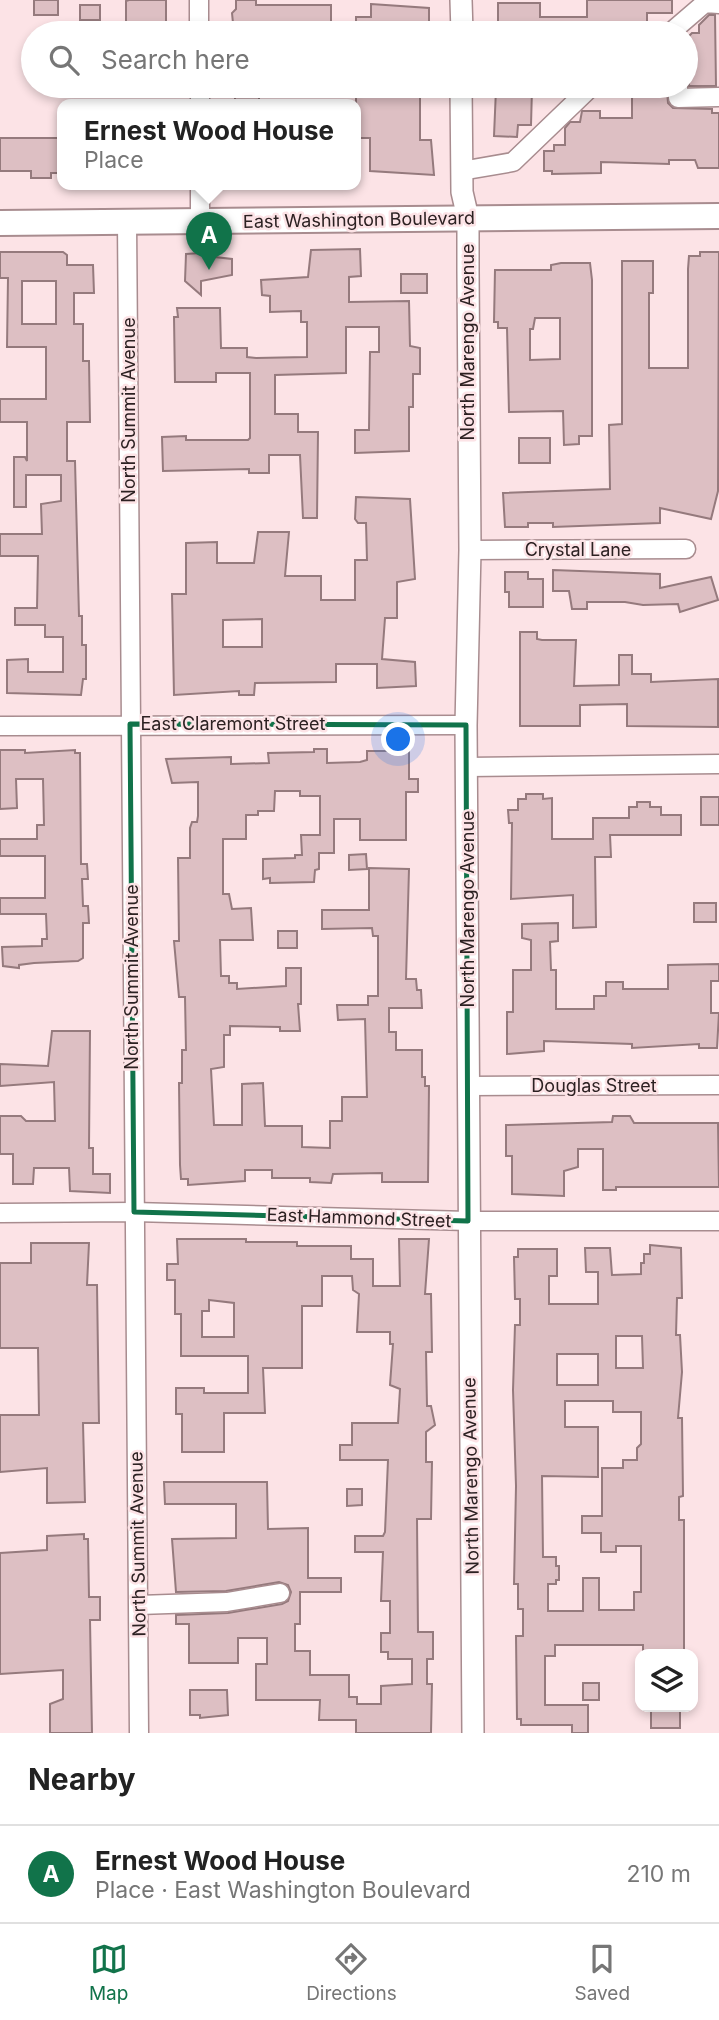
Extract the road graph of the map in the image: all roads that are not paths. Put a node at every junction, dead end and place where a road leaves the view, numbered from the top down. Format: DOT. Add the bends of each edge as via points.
graph roads {
  1 [pos="199,0"];
  2 [pos="461,0"];
  3 [pos="710,2"];
  4 [pos="199,21"];
  5 [pos="461,21"];
  6 [pos="688,21"];
  7 [pos="719,97"];
  8 [pos="461,98"];
  9 [pos="580,98"];
  10 [pos="678,98"];
  11 [pos="461,171"];
  12 [pos="200,190"];
  13 [pos="719,216"];
  14 [pos="468,218"];
  15 [pos="127,222"];
  16 [pos="200,222"];
  17 [pos="0,223"];
  18 [pos="686,549"];
  19 [pos="470,550"];
  20 [pos="130,724"];
  21 [pos="466,725"];
  22 [pos="0,726"];
  23 [pos="719,765"];
  24 [pos="467,767"];
  25 [pos="719,1085"];
  26 [pos="469,1086"];
  27 [pos="134,1212"];
  28 [pos="0,1213"];
  29 [pos="468,1221"];
  30 [pos="719,1221"];
  31 [pos="280,1593"];
  32 [pos="139,1605"];
  33 [pos="139,1733"];
  34 [pos="473,1733"];
  1 -- 4 [label="street"];
  2 -- 5 [label="street"];
  3 -- 6 [label="street"];
  7 -- 10 [label="street"];
  8 -- 11 [label="street, North Marengo Avenue"];
  9 -- 11 [label="street" via="513,162"];
  11 -- 14 [label="street, North Marengo Avenue"];
  12 -- 16 [label="street"];
  13 -- 14 [label="main road, East Washington Boulevard"];
  14 -- 16 [label="main road, East Washington Boulevard"];
  14 -- 19 [label="street, North Marengo Avenue"];
  15 -- 16 [label="main road, East Washington Boulevard"];
  15 -- 17 [label="main road, East Washington Boulevard"];
  15 -- 20 [label="street, North Summit Avenue"];
  18 -- 19 [label="street, Crystal Lane"];
  19 -- 21 [label="street, North Marengo Avenue"];
  20 -- 21 [label="street, East Claremont Street"];
  20 -- 22 [label="street, East Claremont Street"];
  20 -- 27 [label="street, North Summit Avenue"];
  21 -- 24 [label="street, North Marengo Avenue"];
  23 -- 24 [label="street"];
  24 -- 26 [label="street, North Marengo Avenue"];
  25 -- 26 [label="street, Douglas Street"];
  26 -- 29 [label="street, North Marengo Avenue"];
  27 -- 28 [label="street, East Hammond Street"];
  27 -- 29 [label="street, East Hammond Street"];
  27 -- 32 [label="street, North Summit Avenue"];
  29 -- 30 [label="street, East Hammond Street"];
  29 -- 34 [label="street, North Marengo Avenue"];
  31 -- 32 [label="street" via="227,1602"];
  32 -- 33 [label="street, North Summit Avenue"];
}
